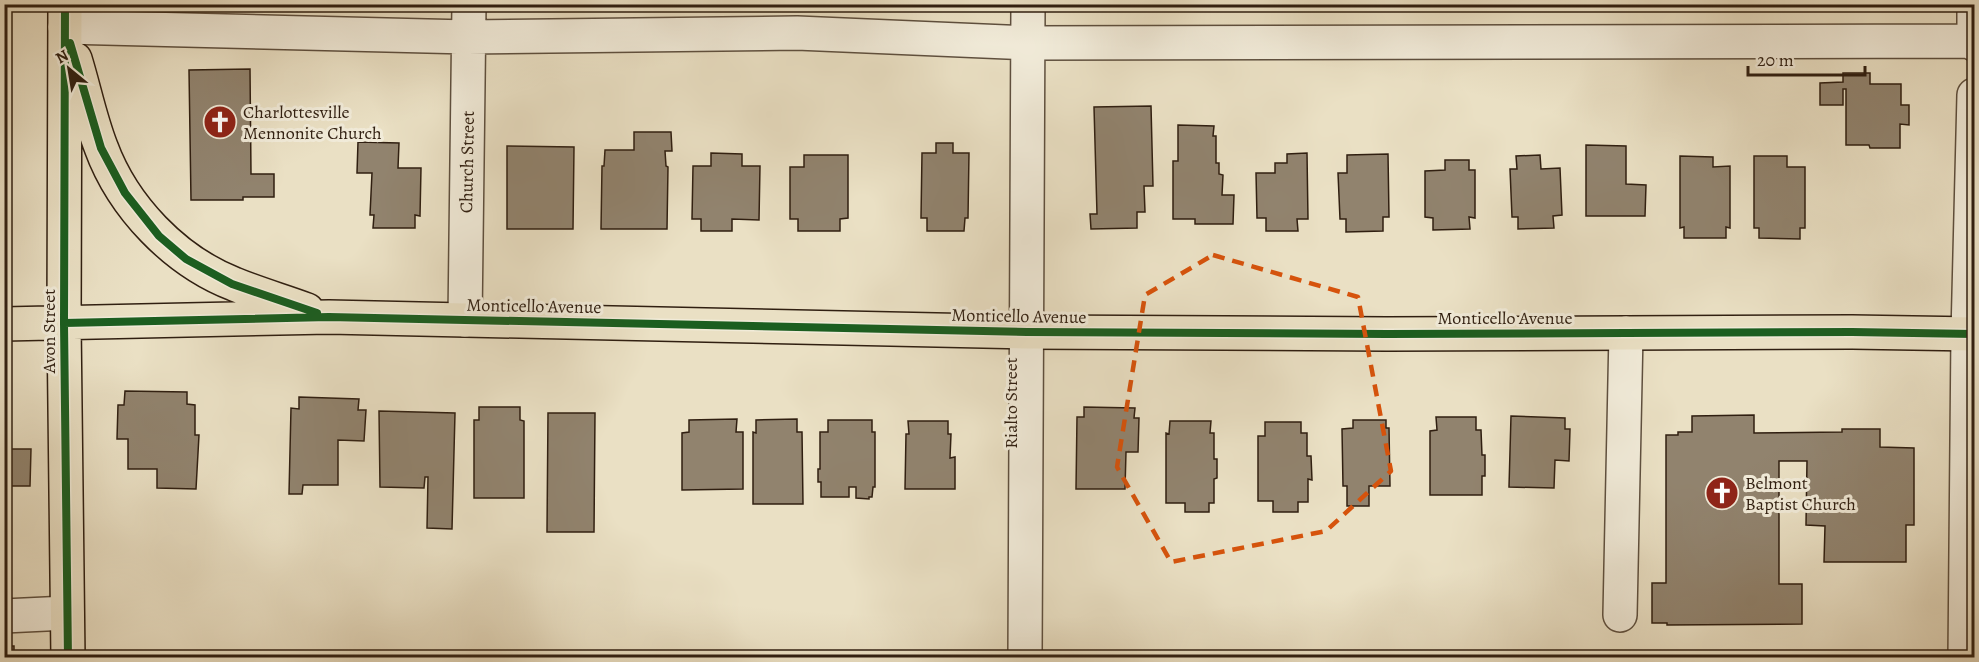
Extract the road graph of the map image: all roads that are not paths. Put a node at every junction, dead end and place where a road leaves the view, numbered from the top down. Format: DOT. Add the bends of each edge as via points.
graph roads {
  1 [pos="469,4"];
  2 [pos="1028,4"];
  3 [pos="1974,4"];
  4 [pos="65,16"];
  5 [pos="468,37"];
  6 [pos="1028,43"];
  7 [pos="1974,43"];
  8 [pos="1974,95"];
  9 [pos="329,317"];
  10 [pos="465,320"];
  11 [pos="64,323"];
  12 [pos="4,324"];
  13 [pos="1027,332"];
  14 [pos="1626,333"];
  15 [pos="1971,334"];
  16 [pos="67,613"];
  17 [pos="4,615"];
  18 [pos="1620,615"];
  19 [pos="68,657"];
  20 [pos="1025,657"];
  21 [pos="1965,657"];
  1 -- 5 [label="street, Church Street"];
  2 -- 6 [label="street, Rialto Street"];
  3 -- 7 [label="street"];
  4 -- 5 [label="street"];
  4 -- 9 [label="main road" via="101,148 125,193 159,236 186,259 232,284"];
  4 -- 11 [label="main road, Avon Street"];
  5 -- 6 [label="street" via="797,33"];
  5 -- 10 [label="street, Church Street"];
  6 -- 7 [label="street"];
  6 -- 13 [label="street, Rialto Street"];
  8 -- 15 [label="street"];
  9 -- 10 [label="main road, Monticello Avenue"];
  9 -- 11 [label="main road, Monticello Avenue"];
  10 -- 13 [label="main road, Monticello Avenue"];
  11 -- 12 [label="main road, Monticello Avenue"];
  11 -- 16 [label="main road, Avon Street"];
  13 -- 14 [label="main road, Monticello Avenue"];
  13 -- 20 [label="street, Rialto Street"];
  14 -- 15 [label="main road, Monticello Avenue"];
  14 -- 18 [label="street"];
  15 -- 21 [label="street"];
  16 -- 17 [label="street"];
  16 -- 19 [label="main road, Avon Street"];
}
